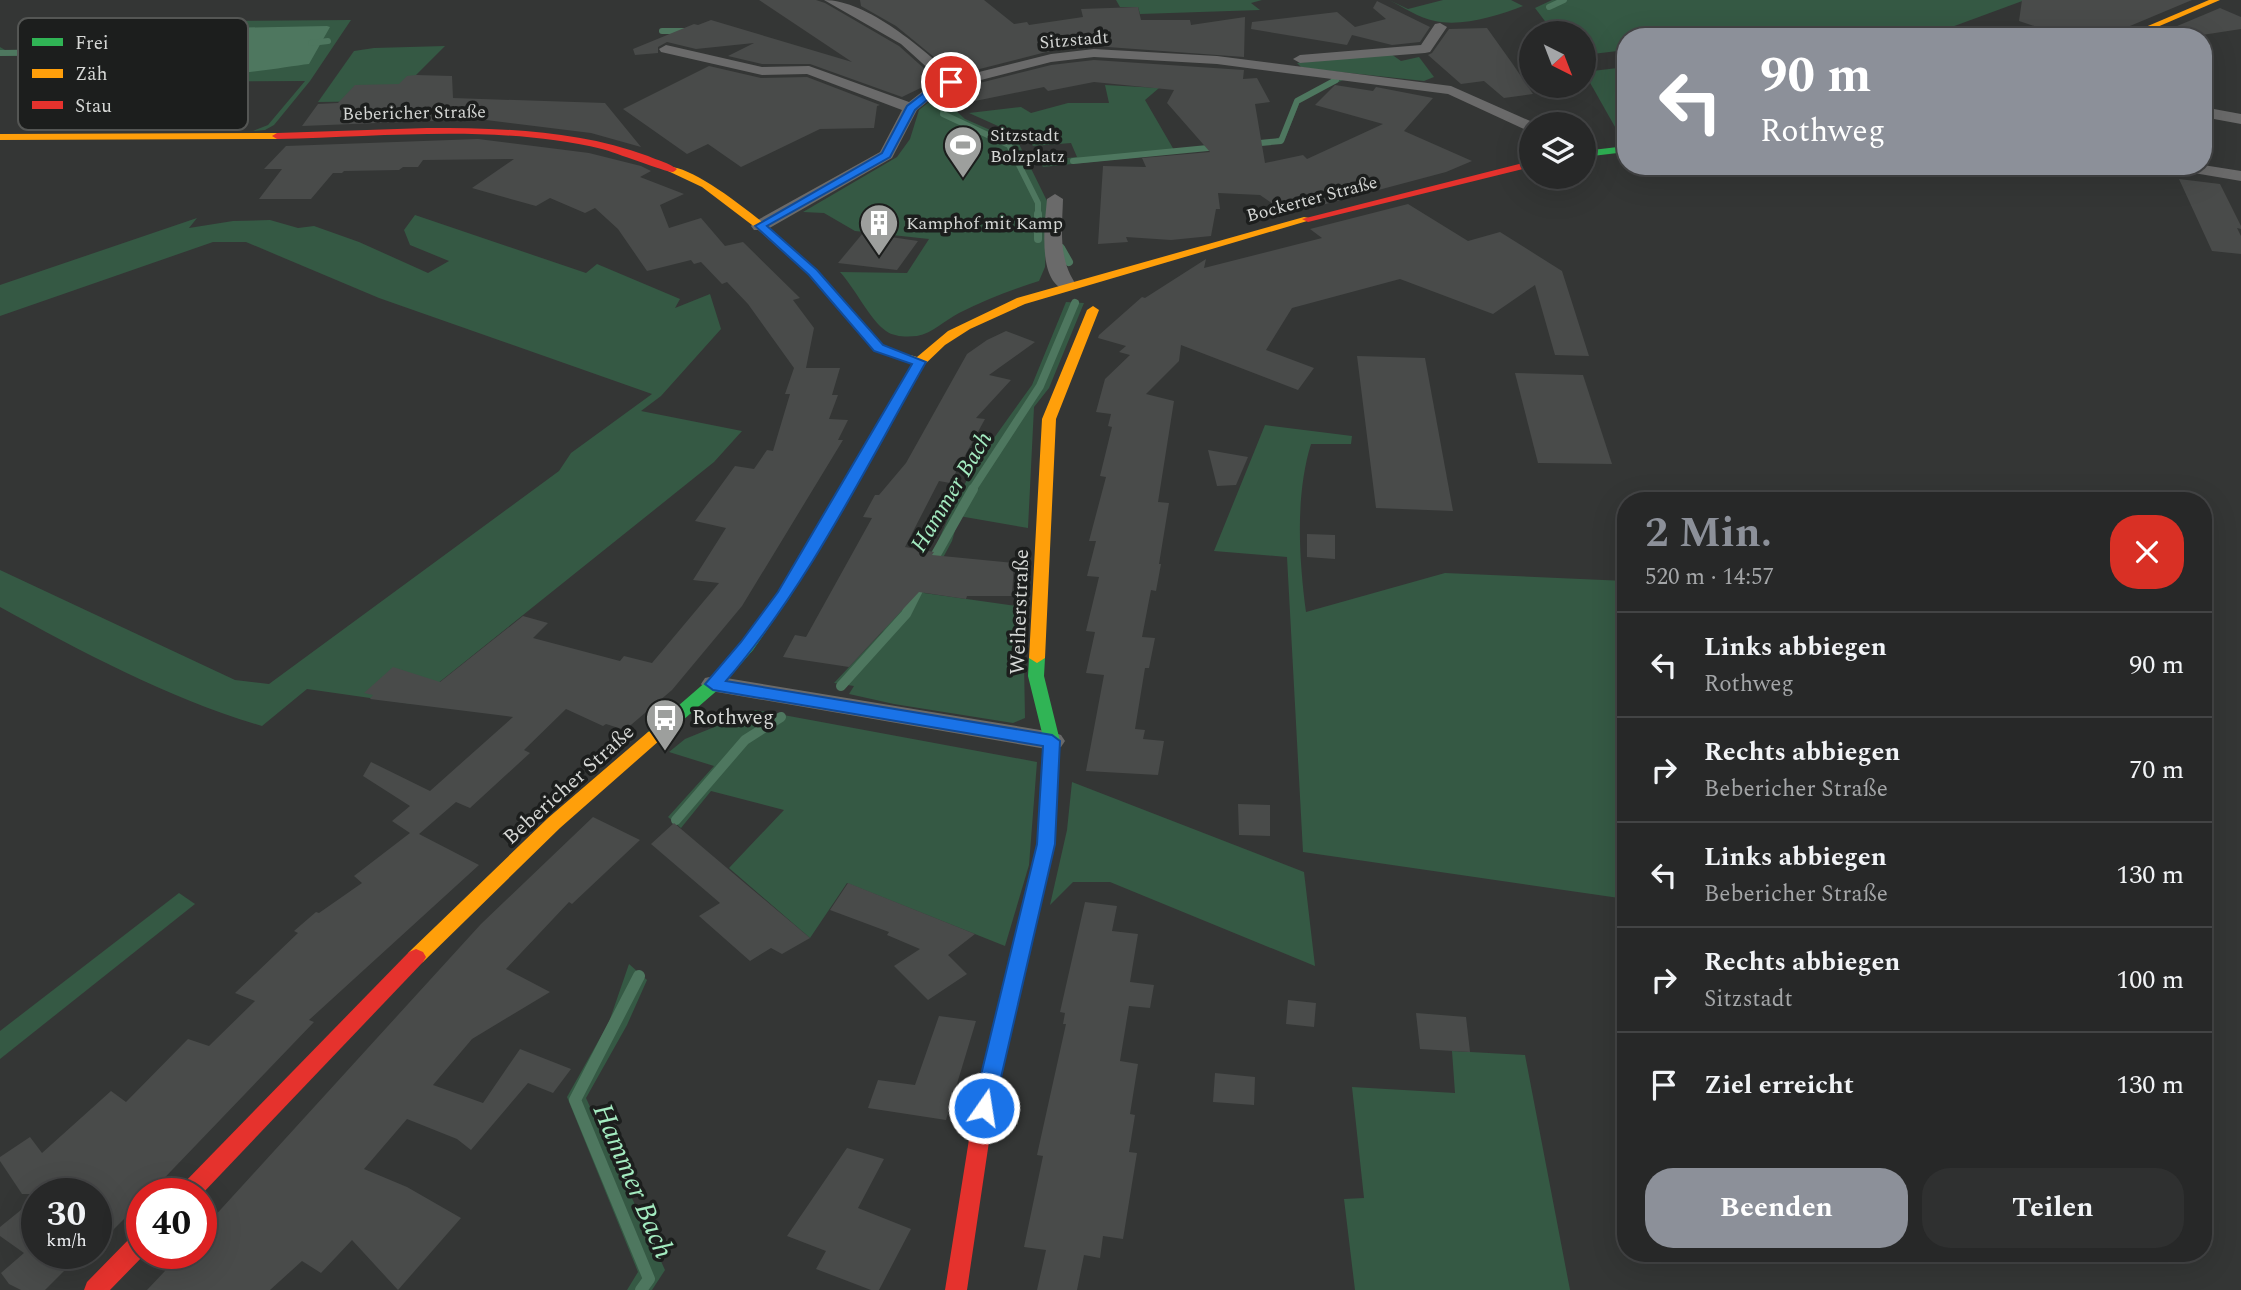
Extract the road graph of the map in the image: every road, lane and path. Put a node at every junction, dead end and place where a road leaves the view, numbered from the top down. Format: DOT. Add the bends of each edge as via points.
graph roads {
  1 [pos="831,0"];
  2 [pos="2216,0"];
  3 [pos="1440,27"];
  4 [pos="2148,28"];
  5 [pos="666,49"];
  6 [pos="1430,60"];
  7 [pos="1250,63"];
  8 [pos="951,82"];
  9 [pos="1451,90"];
  10 [pos="911,108"];
  11 [pos="2212,114"];
  12 [pos="2241,119"];
  13 [pos="1519,122"];
  14 [pos="0,137"];
  15 [pos="1617,150"];
  16 [pos="1596,153"];
  17 [pos="1519,167"];
  18 [pos="2212,171"];
  19 [pos="2241,176"];
  20 [pos="1055,199"];
  21 [pos="760,226"];
  22 [pos="1104,276"];
  23 [pos="1068,286"];
  24 [pos="1093,310"];
  25 [pos="919,362"];
  26 [pos="713,684"];
  27 [pos="1052,741"];
  28 [pos="203,1178"];
  29 [pos="126,1257"];
  30 [pos="94,1290"];
  31 [pos="956,1290"];
  1 -- 8 [label="street" via="906,41"];
  2 -- 4 [label="street"];
  3 -- 6 [label="street"];
  5 -- 10 [label="street" via="762,71 809,70"];
  6 -- 7 [label="street, Sitzstadt"];
  6 -- 9 [label="street, Sitzstadt"];
  7 -- 8 [label="street, Sitzstadt" via="1094,53 1051,58"];
  7 -- 9 [label="street, Sitzstadt"];
  8 -- 10 [label="street, Sitzstadt"];
  9 -- 13 [label="street, Sitzstadt"];
  10 -- 21 [label="street, Sitzstadt" via="886,155"];
  11 -- 12 [label="street"];
  14 -- 21 [label="street, Bebericher Straße" via="286,136 478,129 530,135 592,143 650,159 706,185"];
  15 -- 16 [label="street"];
  17 -- 22 [label="street, Bockerter Straße" via="1343,209"];
  18 -- 19 [label="street"];
  20 -- 23 [label="street" via="1054,257 1059,277"];
  21 -- 25 [label="street, Bebericher Straße" via="813,273 879,348"];
  22 -- 23 [label="street, Bebericher Straße"];
  23 -- 25 [label="street, Bebericher Straße" via="978,319"];
  24 -- 27 [label="street, Weiherstraße" via="1049,419 1036,676"];
  25 -- 26 [label="street, Bebericher Straße" via="785,594"];
  26 -- 27 [label="street"];
  26 -- 28 [label="street, Bebericher Straße" via="544,833 407,966"];
  27 -- 31 [label="street, Weiherstraße" via="1046,844 984,1108"];
  29 -- 30 [label="street"];
}
